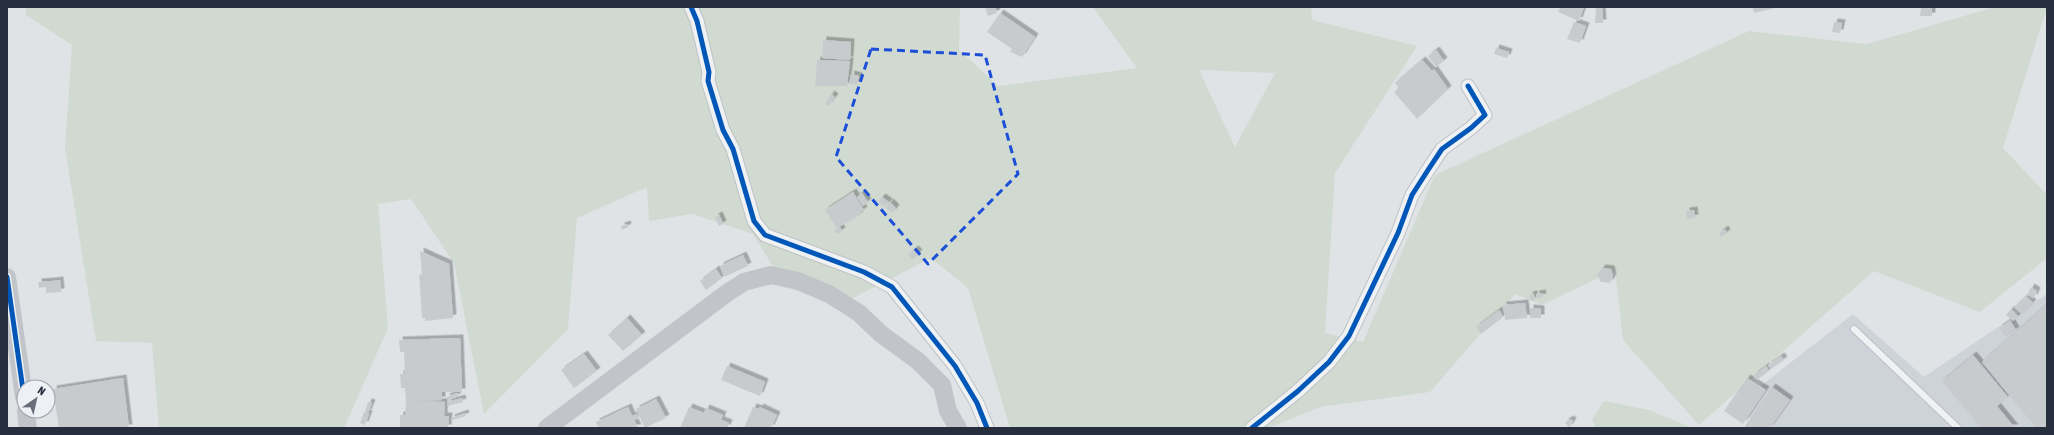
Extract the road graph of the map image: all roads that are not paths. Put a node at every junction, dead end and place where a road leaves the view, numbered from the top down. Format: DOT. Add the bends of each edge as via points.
graph roads {
  1 [pos="691,7"];
  2 [pos="1468,86"];
  3 [pos="7,277"];
  4 [pos="1854,329"];
  5 [pos="960,374"];
  6 [pos="21,379"];
  7 [pos="942,385"];
  8 [pos="547,428"];
  9 [pos="958,428"];
  10 [pos="987,428"];
  11 [pos="1252,428"];
  12 [pos="1958,428"];
  1 -- 5 [label="street" via="697,21 709,72 708,81 723,130 733,149 754,221 765,235 864,272 892,287"];
  2 -- 11 [label="street" via="1485,114 1442,150 1412,195 1398,233 1349,336 1329,362"];
  3 -- 6 [label="street"];
  4 -- 12 [label="lane"];
  5 -- 7 [label="street"];
  5 -- 10 [label="street" via="977,403"];
  7 -- 8 [label="street" via="918,361 881,334 859,313 829,294 771,275 744,282 727,293"];
  7 -- 9 [label="street" via="948,411"];
}
